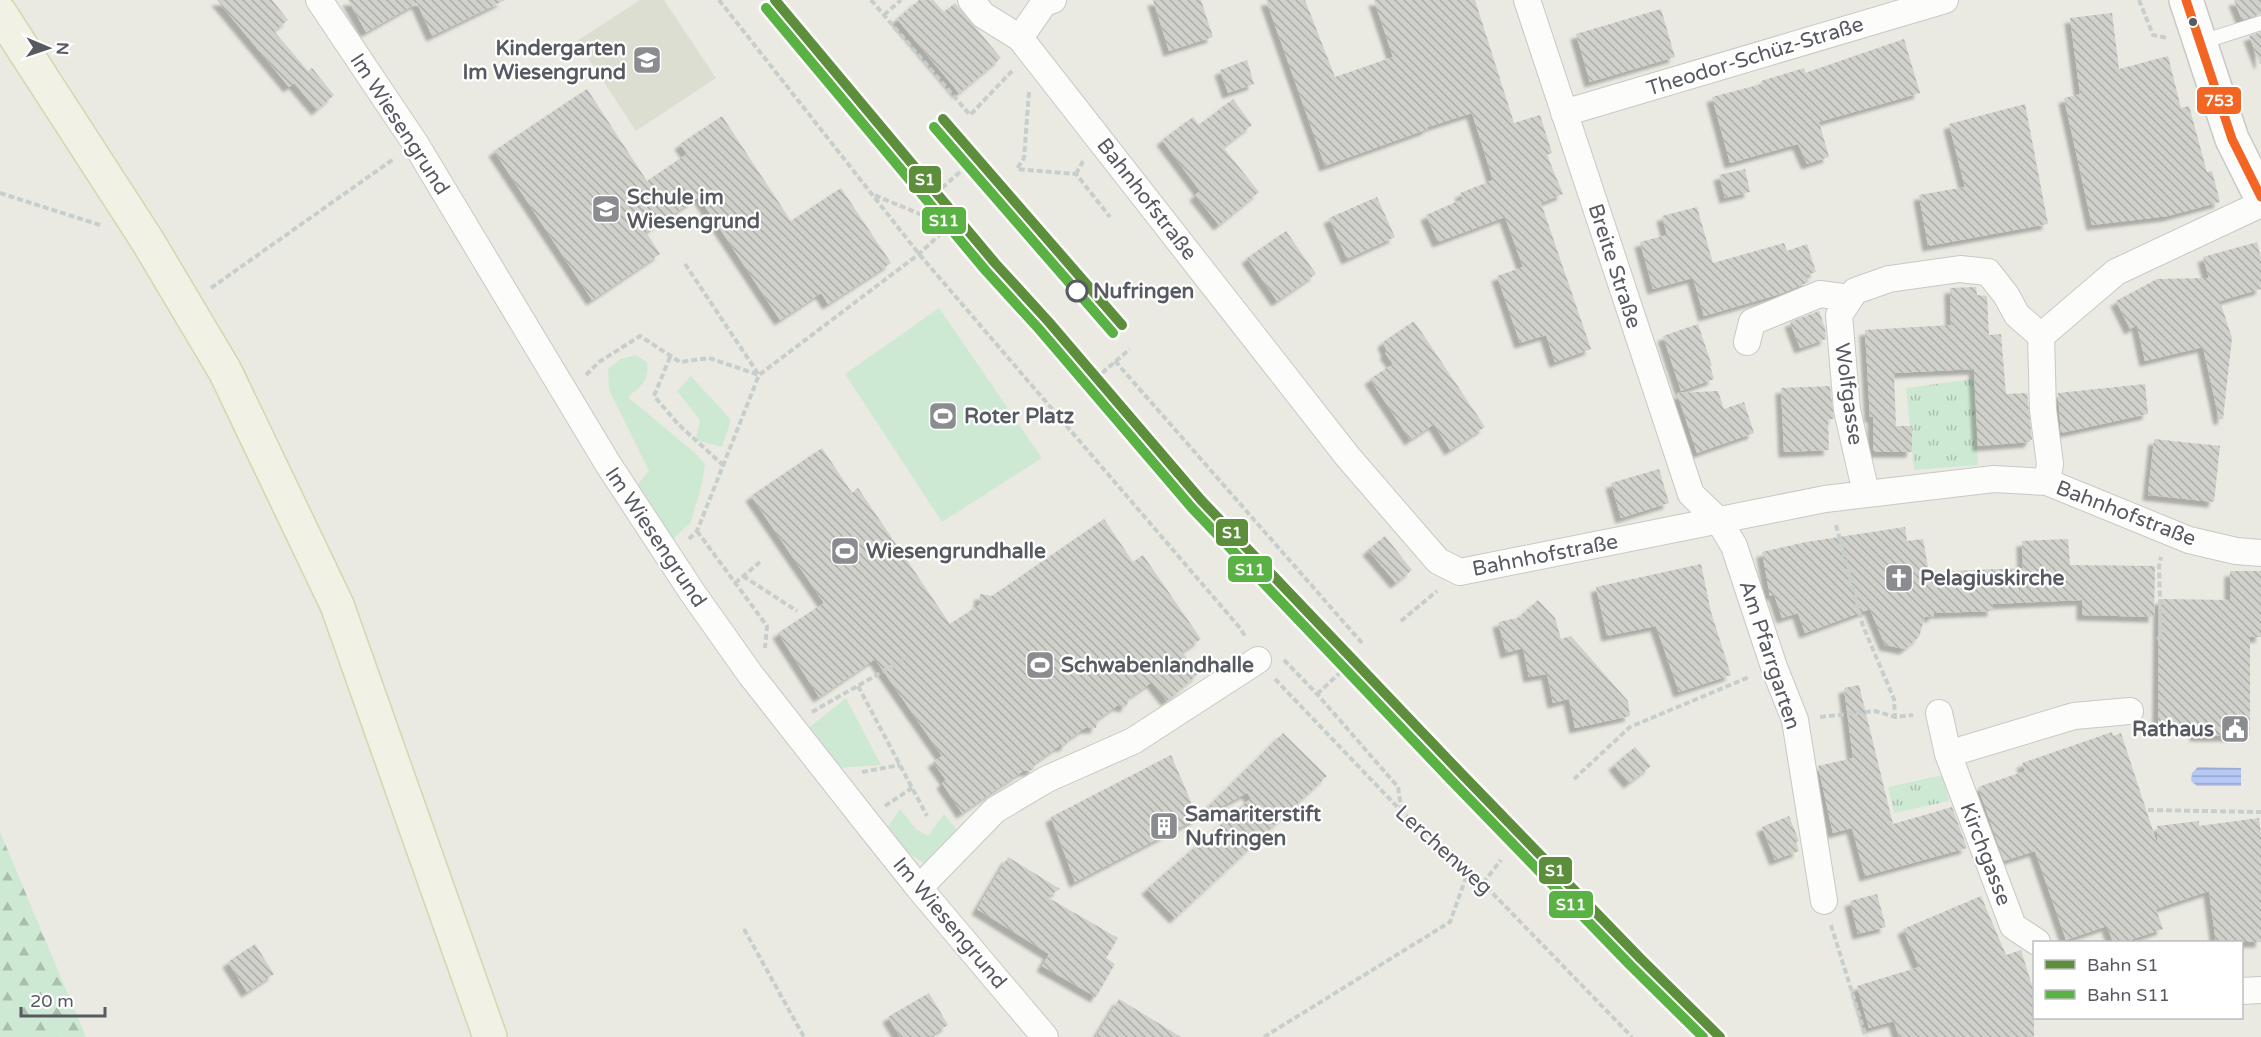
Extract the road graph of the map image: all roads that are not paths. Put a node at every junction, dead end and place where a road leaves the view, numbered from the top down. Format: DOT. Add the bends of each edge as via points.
graph roads {
  1 [pos="319,0"];
  2 [pos="971,0"];
  3 [pos="1053,0"];
  4 [pos="1527,0"];
  5 [pos="1945,0"];
  6 [pos="2186,0"];
  7 [pos="0,13"];
  8 [pos="2261,23"];
  9 [pos="2199,43"];
  10 [pos="1025,45"];
  11 [pos="1564,113"];
  12 [pos="2261,197"];
  13 [pos="2261,204"];
  14 [pos="1850,298"];
  15 [pos="2041,336"];
  16 [pos="1747,342"];
  17 [pos="2047,482"];
  18 [pos="1866,493"];
  19 [pos="1719,521"];
  20 [pos="2261,553"];
  21 [pos="1258,660"];
  22 [pos="2130,711"];
  23 [pos="1939,713"];
  24 [pos="1948,754"];
  25 [pos="919,888"];
  26 [pos="1824,901"];
  27 [pos="2036,941"];
  28 [pos="2261,990"];
  29 [pos="2243,991"];
  30 [pos="490,1037"];
  31 [pos="1045,1037"];
  1 -- 25 [label="street, Im Wiesengrund" via="415,144 608,464 670,559 763,691"];
  2 -- 10 [label="street, Bahnhofstraße" via="983,15"];
  3 -- 10 [label="street" via="1044,3"];
  4 -- 11 [label="street, Breite Straße"];
  5 -- 11 [label="street, Theodor-Schüz-Straße"];
  6 -- 9 [label="street"];
  7 -- 30 [label="main road" via="147,240 225,371 251,424 337,605"];
  8 -- 9 [label="lane"];
  9 -- 12 [label="street" via="2232,139"];
  10 -- 19 [label="street, Bahnhofstraße" via="1348,457 1438,561 1460,572"];
  11 -- 19 [label="street, Breite Straße" via="1691,494"];
  13 -- 15 [label="street" via="2116,272"];
  14 -- 15 [label="street" via="1855,291 1889,279 1960,268 1988,272 2017,315"];
  14 -- 16 [label="street" via="1820,294 1752,322"];
  14 -- 18 [label="street, Wolfgasse" via="1839,315 1847,410"];
  15 -- 17 [label="street" via="2043,410 2050,464"];
  17 -- 18 [label="street, Bahnhofstraße" via="1994,480"];
  17 -- 20 [label="street, Bahnhofstraße" via="2167,533 2236,551"];
  18 -- 19 [label="street, Bahnhofstraße"];
  19 -- 26 [label="street, Am Pfarrgarten" via="1734,546 1795,720"];
  21 -- 25 [label="street" via="1133,741 1047,779 995,810"];
  22 -- 24 [label="street" via="2074,716"];
  23 -- 24 [label="street, Kirchgasse"];
  24 -- 27 [label="street, Kirchgasse" via="2013,926"];
  25 -- 31 [label="street, Im Wiesengrund"];
  28 -- 29 [label="street"];
}
